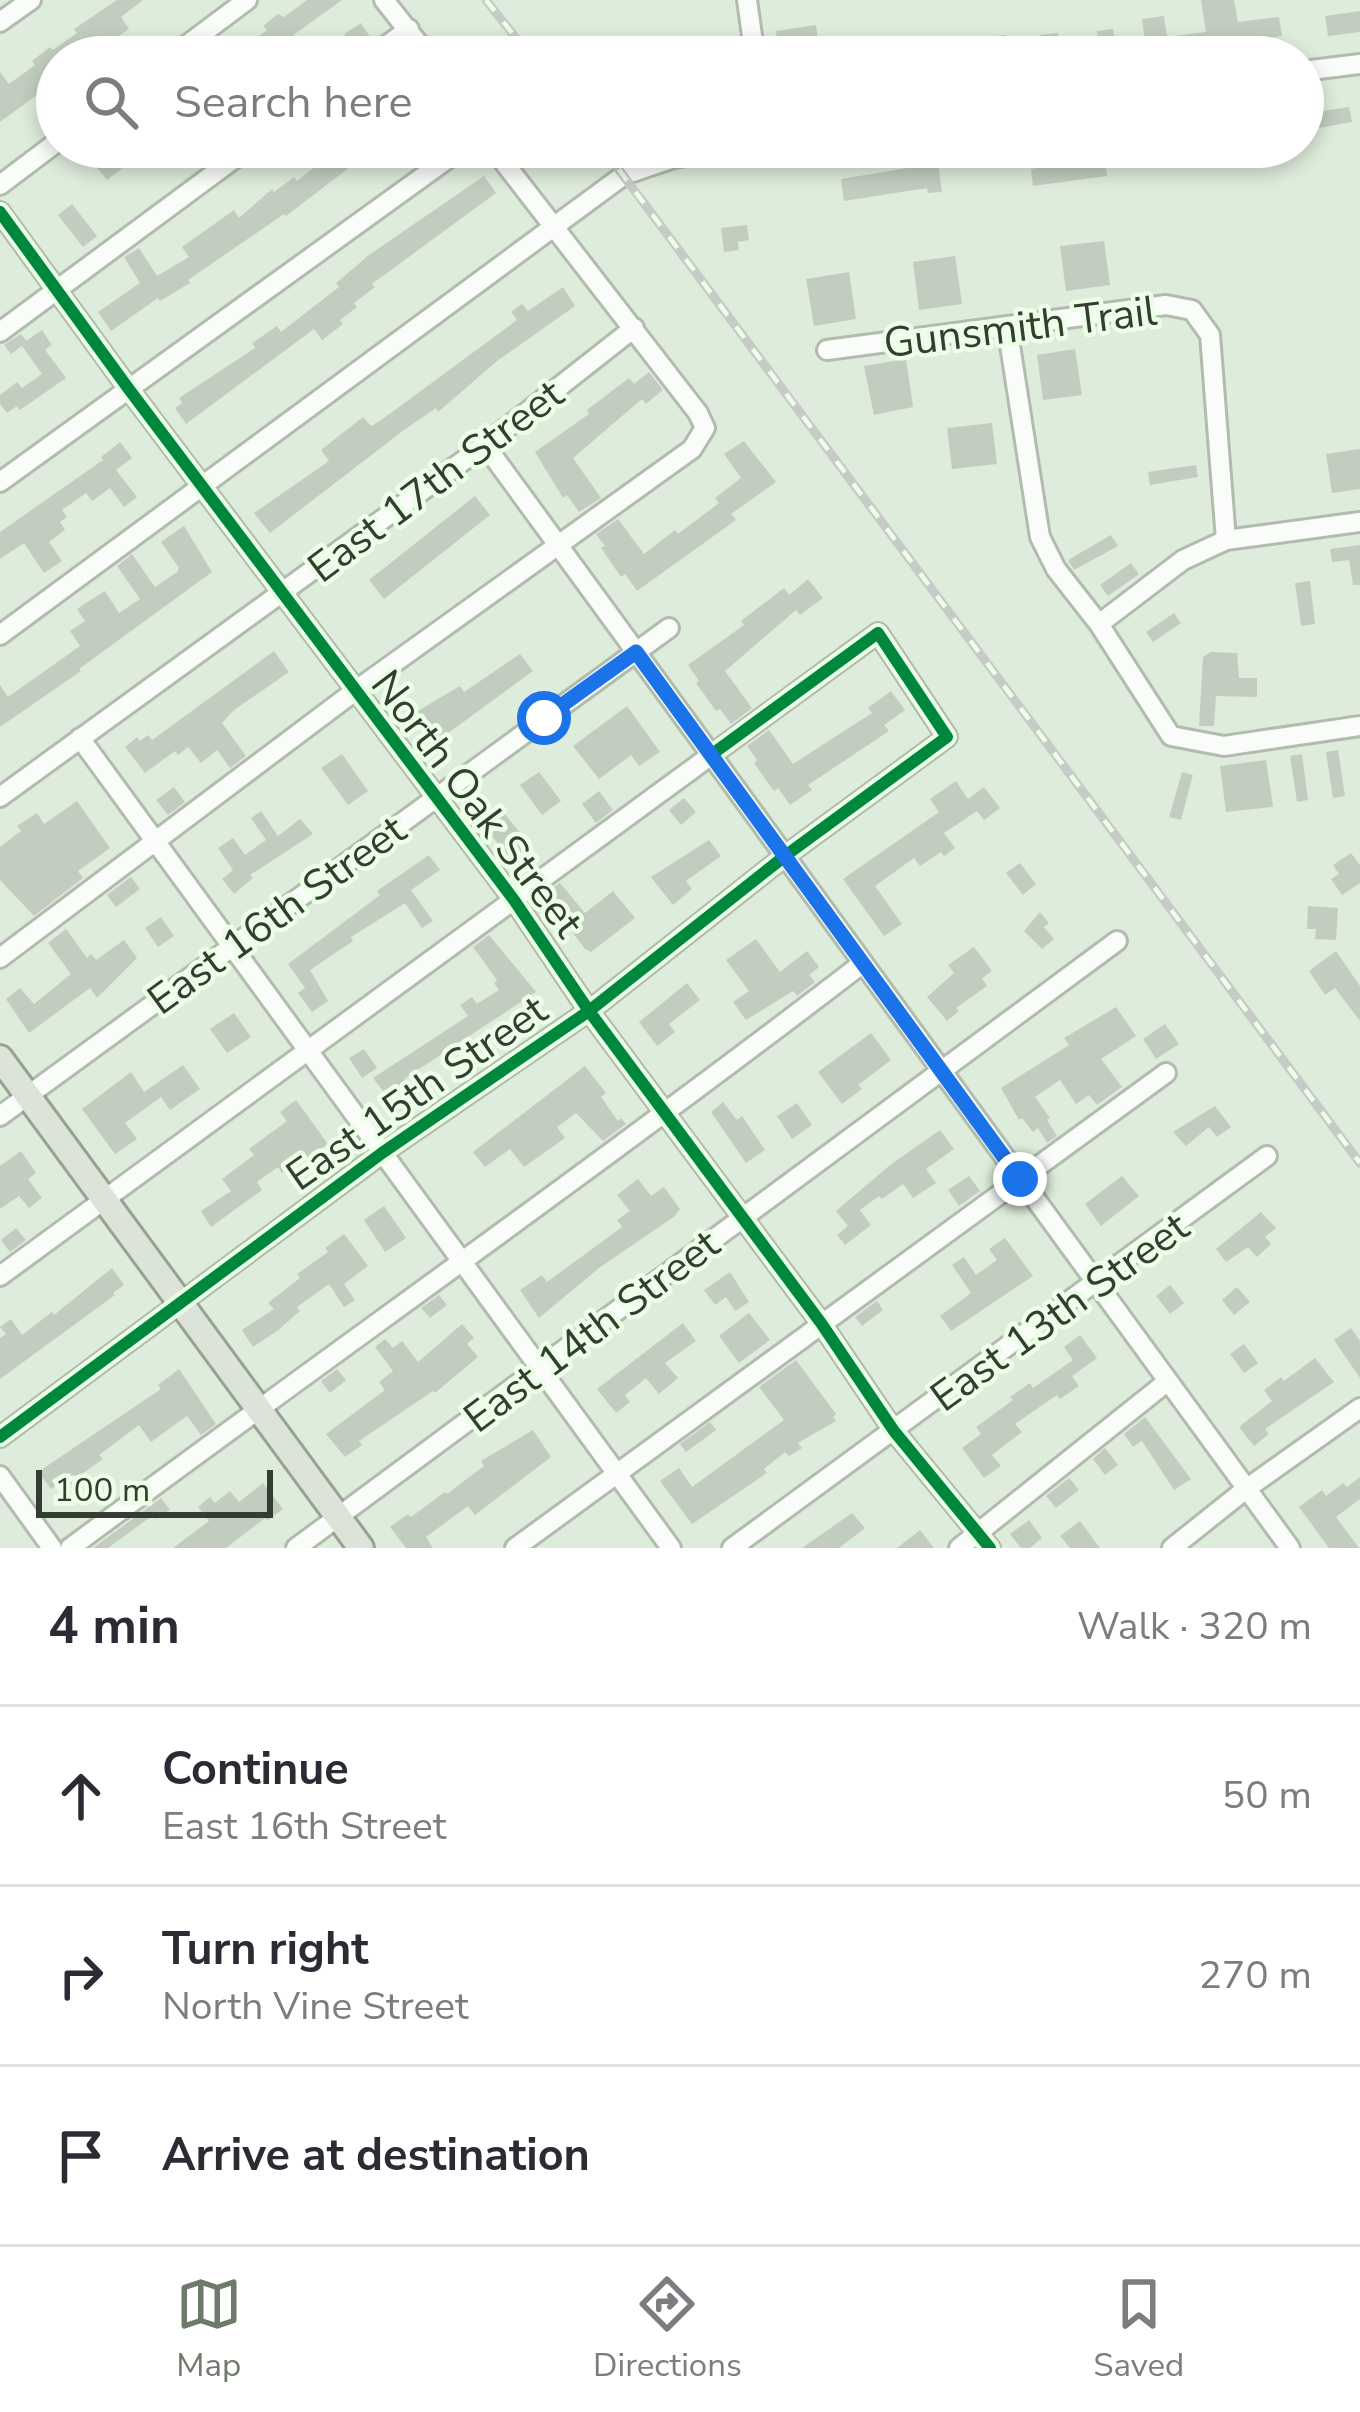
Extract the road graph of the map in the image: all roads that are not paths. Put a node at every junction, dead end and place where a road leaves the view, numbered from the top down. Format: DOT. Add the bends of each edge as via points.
graph roads {
  1 [pos="32,0"];
  2 [pos="247,0"];
  3 [pos="384,0"];
  4 [pos="748,0"];
  5 [pos="0,22"];
  6 [pos="409,28"];
  7 [pos="199,36"];
  8 [pos="399,36"];
  9 [pos="415,36"];
  10 [pos="752,36"];
  11 [pos="1360,64"];
  12 [pos="1324,68"];
  13 [pos="36,157"];
  14 [pos="222,168"];
  15 [pos="435,168"];
  16 [pos="508,168"];
  17 [pos="644,168"];
  18 [pos="0,184"];
  19 [pos="0,212"];
  20 [pos="552,224"];
  21 [pos="58,290"];
  22 [pos="1007,326"];
  23 [pos="634,328"];
  24 [pos="0,332"];
  25 [pos="827,350"];
  26 [pos="128,388"];
  27 [pos="485,445"];
  28 [pos="0,482"];
  29 [pos="201,485"];
  30 [pos="1360,522"];
  31 [pos="1226,540"];
  32 [pos="559,546"];
  33 [pos="282,594"];
  34 [pos="1099,624"];
  35 [pos="669,628"];
  36 [pos="0,635"];
  37 [pos="636,652"];
  38 [pos="355,691"];
  39 [pos="1360,726"];
  40 [pos="80,738"];
  41 [pos="711,755"];
  42 [pos="0,796"];
  43 [pos="436,796"];
  44 [pos="156,842"];
  45 [pos="785,856"];
  46 [pos="514,900"];
  47 [pos="1117,941"];
  48 [pos="232,946"];
  49 [pos="0,958"];
  50 [pos="863,963"];
  51 [pos="589,1011"];
  52 [pos="308,1050"];
  53 [pos="0,1058"];
  54 [pos="941,1071"];
  55 [pos="1166,1073"];
  56 [pos="28,1095"];
  57 [pos="666,1115"];
  58 [pos="0,1116"];
  59 [pos="382,1153"];
  60 [pos="1267,1156"];
  61 [pos="1020,1179"];
  62 [pos="104,1199"];
  63 [pos="741,1219"];
  64 [pos="460,1259"];
  65 [pos="0,1276"];
  66 [pos="1097,1285"];
  67 [pos="180,1302"];
  68 [pos="821,1323"];
  69 [pos="540,1369"];
  70 [pos="1168,1381"];
  71 [pos="258,1408"];
  72 [pos="1360,1408"];
  73 [pos="894,1431"];
  74 [pos="0,1437"];
  75 [pos="616,1474"];
  76 [pos="0,1476"];
  77 [pos="1246,1489"];
  78 [pos="339,1517"];
  79 [pos="984,1541"];
  80 [pos="52,1548"];
  81 [pos="70,1548"];
  82 [pos="296,1548"];
  83 [pos="362,1548"];
  84 [pos="515,1548"];
  85 [pos="670,1548"];
  86 [pos="732,1548"];
  87 [pos="958,1548"];
  88 [pos="1172,1548"];
  89 [pos="1289,1548"];
  1 -- 5 [label="street"];
  2 -- 7 [label="street"];
  3 -- 6 [label="street"];
  4 -- 10 [label="street"];
  6 -- 8 [label="street"];
  6 -- 9 [label="street"];
  11 -- 12 [label="street"];
  13 -- 18 [label="street"];
  14 -- 21 [label="street"];
  15 -- 26 [label="street"];
  16 -- 20 [label="street"];
  17 -- 20 [label="street"];
  19 -- 21 [label="street, North Oak Street"];
  20 -- 23 [label="street"];
  20 -- 29 [label="street"];
  21 -- 24 [label="street"];
  21 -- 26 [label="street, North Oak Street"];
  22 -- 25 [label="street, Gunsmith Trail"];
  22 -- 31 [label="street, Gunsmith Trail" via="1166,305 1192,310 1210,335"];
  22 -- 34 [label="street" via="1040,537"];
  23 -- 27 [label="street, East 17th Street"];
  23 -- 32 [label="street" via="705,428 692,449"];
  26 -- 28 [label="street"];
  26 -- 29 [label="street, North Oak Street"];
  27 -- 32 [label="street"];
  27 -- 33 [label="street, East 17th Street"];
  29 -- 33 [label="street, North Oak Street"];
  29 -- 36 [label="street"];
  30 -- 31 [label="street"];
  31 -- 34 [label="street" via="1183,560"];
  32 -- 37 [label="street"];
  32 -- 38 [label="street"];
  33 -- 38 [label="street, North Oak Street"];
  33 -- 40 [label="street, East 17th Street"];
  34 -- 39 [label="street" via="1171,736 1224,746"];
  35 -- 37 [label="street, East 16th Street"];
  37 -- 41 [label="street"];
  37 -- 43 [label="street, East 16th Street"];
  38 -- 43 [label="street, North Oak Street"];
  38 -- 44 [label="street"];
  40 -- 42 [label="street, East 17th Street"];
  40 -- 44 [label="street"];
  41 -- 45 [label="street"];
  41 -- 45 [label="street, East 15th Street" via="878,634 947,737"];
  41 -- 46 [label="street"];
  43 -- 46 [label="street, North Oak Street"];
  43 -- 48 [label="street, East 16th Street"];
  44 -- 48 [label="street"];
  44 -- 49 [label="street"];
  45 -- 50 [label="street"];
  45 -- 51 [label="street, East 15th Street"];
  46 -- 51 [label="street, North Oak Street"];
  46 -- 52 [label="street"];
  47 -- 54 [label="street, East 14th Street"];
  48 -- 52 [label="street"];
  48 -- 56 [label="street, East 16th Street"];
  50 -- 54 [label="street"];
  50 -- 57 [label="street"];
  51 -- 57 [label="street, North Oak Street"];
  51 -- 59 [label="street, East 15th Street"];
  52 -- 59 [label="street"];
  52 -- 62 [label="street"];
  53 -- 56 [label="main road"];
  54 -- 61 [label="street"];
  54 -- 63 [label="street, East 14th Street"];
  55 -- 61 [label="street"];
  56 -- 58 [label="street, East 16th Street"];
  56 -- 62 [label="main road"];
  57 -- 63 [label="street, North Oak Street"];
  57 -- 64 [label="street"];
  59 -- 64 [label="street"];
  59 -- 67 [label="street, East 15th Street"];
  60 -- 66 [label="street, East 13th Street"];
  61 -- 66 [label="street"];
  61 -- 68 [label="street"];
  62 -- 65 [label="street"];
  62 -- 67 [label="main road"];
  63 -- 68 [label="street, North Oak Street"];
  63 -- 69 [label="street, East 14th Street"];
  64 -- 69 [label="street"];
  64 -- 71 [label="street"];
  66 -- 70 [label="street"];
  66 -- 73 [label="street, East 13th Street"];
  67 -- 71 [label="main road"];
  67 -- 74 [label="street, East 15th Street"];
  68 -- 73 [label="street, North Oak Street"];
  68 -- 75 [label="street"];
  69 -- 75 [label="street"];
  69 -- 78 [label="street, East 14th Street"];
  70 -- 77 [label="street"];
  70 -- 79 [label="street"];
  71 -- 78 [label="main road"];
  71 -- 81 [label="street"];
  72 -- 77 [label="street"];
  73 -- 79 [label="street, North Oak Street"];
  73 -- 86 [label="street, East 13th Street"];
  75 -- 84 [label="street"];
  75 -- 85 [label="street"];
  76 -- 80 [label="street"];
  77 -- 88 [label="street"];
  77 -- 89 [label="street"];
  78 -- 82 [label="street, East 14th Street"];
  78 -- 83 [label="main road"];
  79 -- 87 [label="street"];
}
